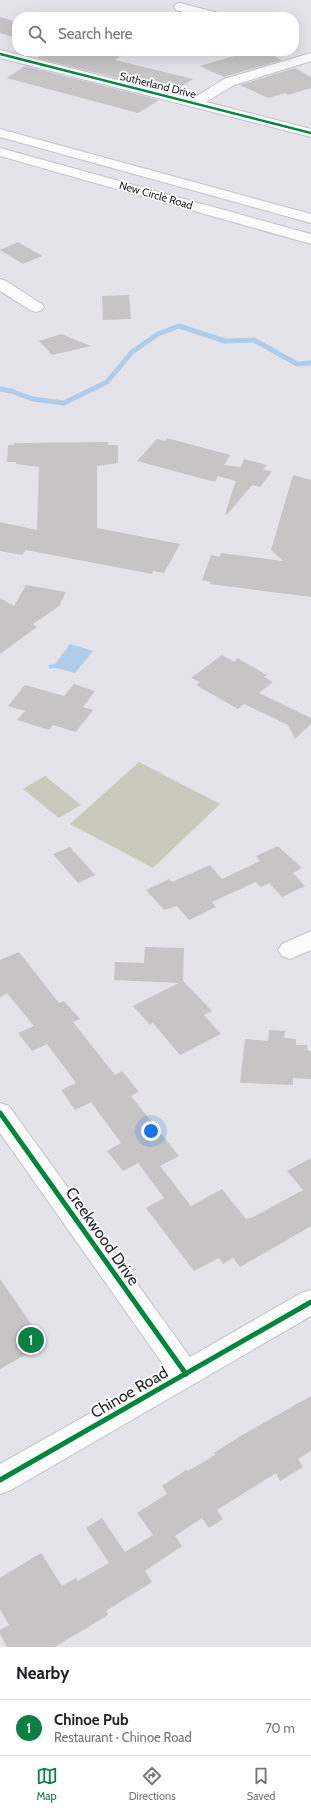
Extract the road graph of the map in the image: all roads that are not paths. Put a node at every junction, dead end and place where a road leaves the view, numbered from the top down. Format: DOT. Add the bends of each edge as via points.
graph roads {
  1 [pos="180,8"];
  2 [pos="197,12"];
  3 [pos="0,54"];
  4 [pos="299,56"];
  5 [pos="195,103"];
  6 [pos="0,133"];
  7 [pos="311,133"];
  8 [pos="0,152"];
  9 [pos="311,219"];
  10 [pos="311,239"];
  11 [pos="0,284"];
  12 [pos="36,306"];
  13 [pos="311,940"];
  14 [pos="290,950"];
  15 [pos="0,1113"];
  16 [pos="311,1302"];
  17 [pos="186,1374"];
  18 [pos="0,1480"];
  1 -- 2 [label="main road"];
  3 -- 5 [label="main road, Sutherland Drive"];
  4 -- 5 [label="main road" via="229,82"];
  5 -- 7 [label="main road, Sutherland Drive"];
  6 -- 9 [label="main road, New Circle Road"];
  8 -- 10 [label="main road, New Circle Road"];
  11 -- 12 [label="main road"];
  13 -- 14 [label="main road"];
  15 -- 17 [label="main road, Creekwood Drive"];
  16 -- 17 [label="main road, Chinoe Road"];
  17 -- 18 [label="main road, Chinoe Road"];
}
